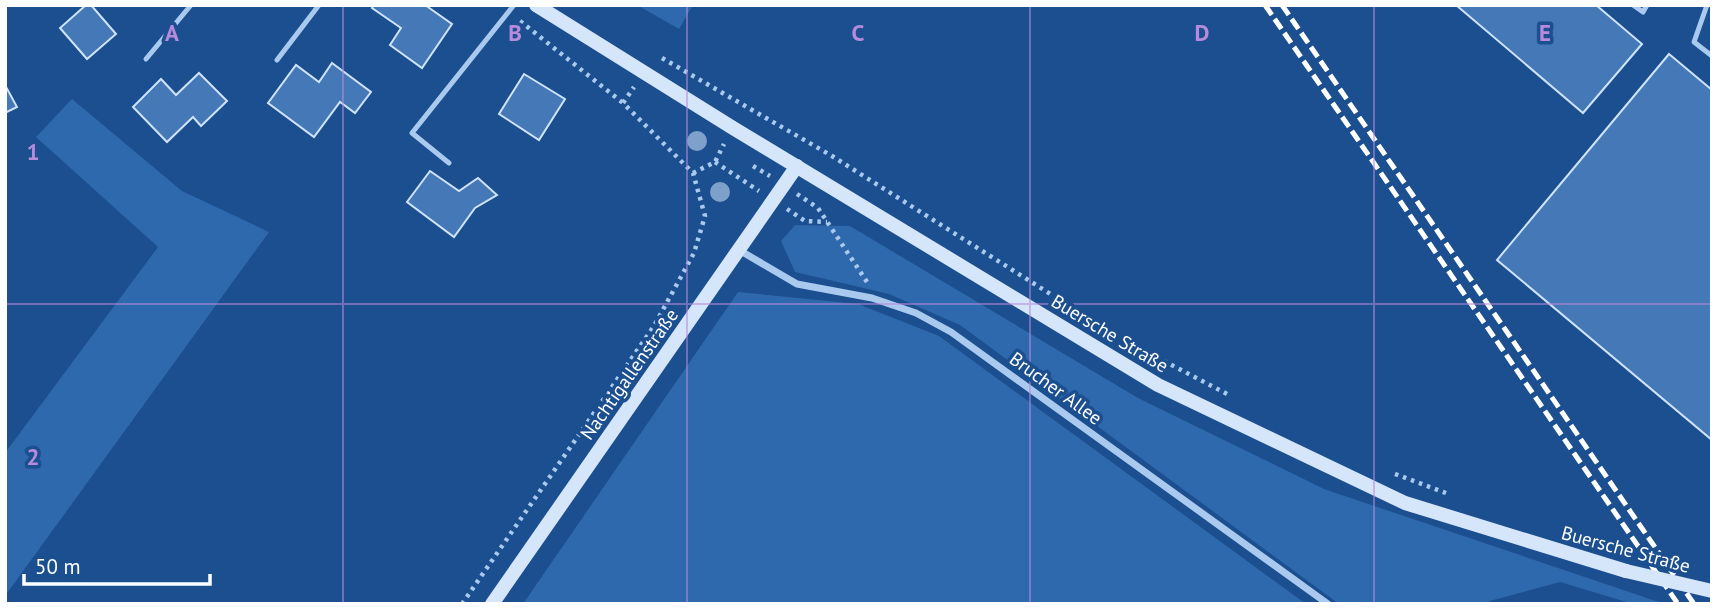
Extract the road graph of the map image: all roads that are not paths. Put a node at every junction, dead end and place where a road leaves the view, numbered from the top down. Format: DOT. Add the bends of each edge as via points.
graph roads {
  1 [pos="191,5"];
  2 [pos="319,5"];
  3 [pos="514,5"];
  4 [pos="536,5"];
  5 [pos="1633,5"];
  6 [pos="1647,5"];
  7 [pos="1707,5"];
  8 [pos="1712,56"];
  9 [pos="146,59"];
  10 [pos="277,60"];
  11 [pos="449,163"];
  12 [pos="796,166"];
  13 [pos="739,250"];
  14 [pos="1712,591"];
  15 [pos="492,604"];
  16 [pos="1328,604"];
  1 -- 9 [label="lane"];
  2 -- 10 [label="lane"];
  3 -- 11 [label="lane" via="412,133"];
  4 -- 12 [label="main road, Buersche Straße"];
  5 -- 6 [label="lane" via="1643,12"];
  7 -- 8 [label="lane" via="1694,42"];
  12 -- 13 [label="main road, Nachtigallenstraße"];
  12 -- 14 [label="main road, Buersche Straße, bridge" via="1170,391 1405,503 1626,571"];
  13 -- 15 [label="main road, Nachtigallenstraße"];
  13 -- 16 [label="street, Brucher Allee" via="797,284 872,298 916,313 951,332"];
}
